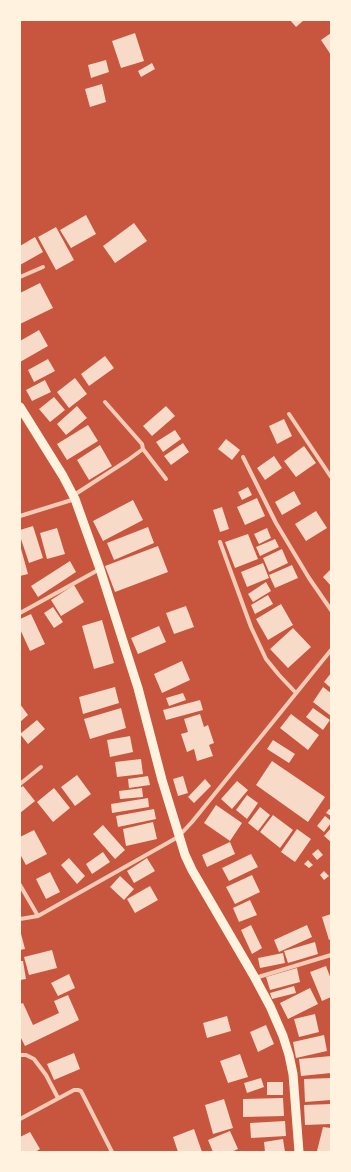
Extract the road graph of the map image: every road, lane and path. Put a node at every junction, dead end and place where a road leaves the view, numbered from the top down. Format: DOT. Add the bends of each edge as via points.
graph roads {
  1 [pos="43,267"];
  2 [pos="20,277"];
  3 [pos="105,402"];
  4 [pos="20,407"];
  5 [pos="289,414"];
  6 [pos="143,449"];
  7 [pos="243,457"];
  8 [pos="331,477"];
  9 [pos="166,479"];
  10 [pos="74,497"];
  11 [pos="20,516"];
  12 [pos="220,542"];
  13 [pos="100,569"];
  14 [pos="331,610"];
  15 [pos="20,613"];
  16 [pos="331,650"];
  17 [pos="296,693"];
  18 [pos="41,766"];
  19 [pos="20,784"];
  20 [pos="178,837"];
  21 [pos="20,885"];
  22 [pos="36,917"];
  23 [pos="20,919"];
  24 [pos="331,954"];
  25 [pos="255,978"];
  26 [pos="20,1055"];
  27 [pos="58,1098"];
  28 [pos="20,1119"];
  29 [pos="112,1152"];
  30 [pos="298,1152"];
  1 -- 2 [label="street"];
  3 -- 6 [label="street" via="142,444"];
  4 -- 10 [label="highway"];
  5 -- 8 [label="street"];
  6 -- 9 [label="street"];
  6 -- 10 [label="street"];
  7 -- 14 [label="street" via="276,523"];
  10 -- 11 [label="street"];
  10 -- 13 [label="highway"];
  12 -- 17 [label="street" via="266,659"];
  13 -- 15 [label="street"];
  13 -- 20 [label="highway" via="138,688"];
  16 -- 17 [label="street"];
  17 -- 20 [label="street"];
  18 -- 19 [label="street"];
  20 -- 22 [label="street"];
  20 -- 25 [label="highway" via="192,870"];
  21 -- 22 [label="street"];
  22 -- 23 [label="street"];
  24 -- 25 [label="street"];
  25 -- 30 [label="highway" via="270,1006 289,1055 293,1074"];
  26 -- 27 [label="street" via="34,1059"];
  27 -- 28 [label="street"];
  27 -- 29 [label="street" via="74,1090 81,1091"];
}
